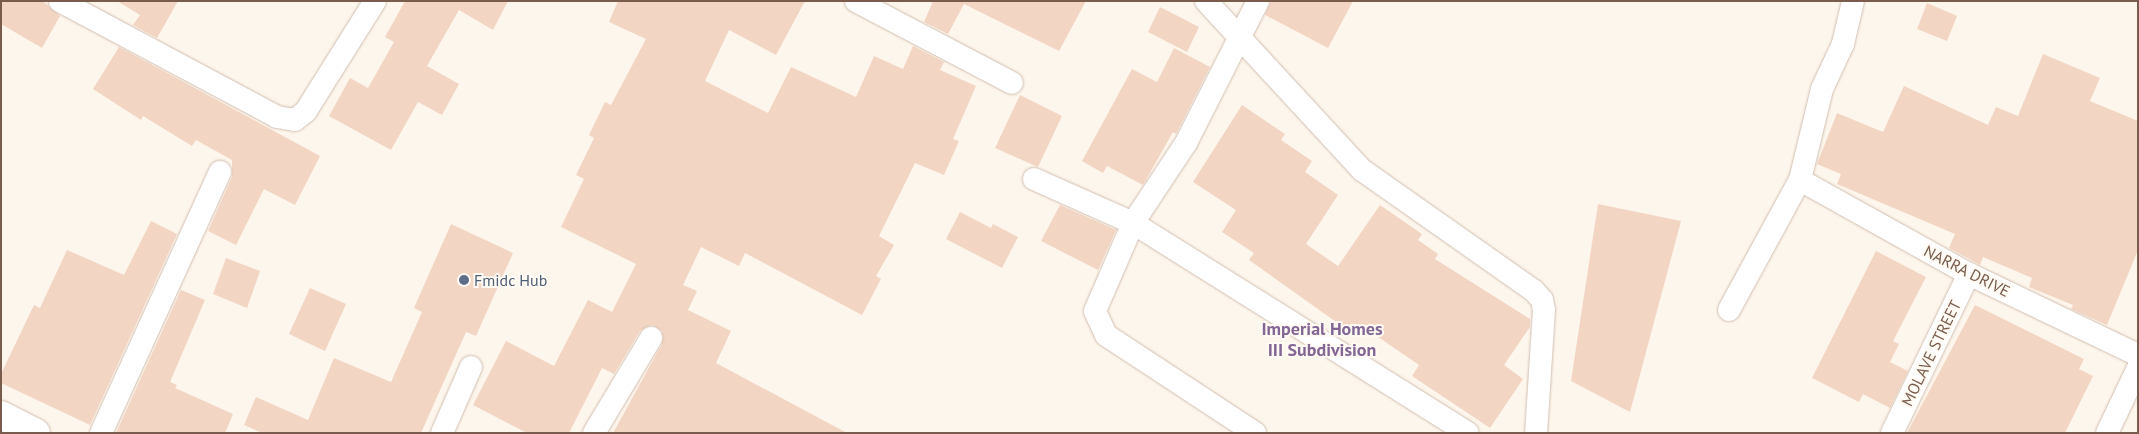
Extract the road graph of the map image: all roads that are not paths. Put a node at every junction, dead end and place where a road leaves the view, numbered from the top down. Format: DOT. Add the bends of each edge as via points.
graph roads {
  1 [pos="60,1"];
  2 [pos="856,1"];
  3 [pos="1206,1"];
  4 [pos="1258,1"];
  5 [pos="1853,1"];
  6 [pos="372,2"];
  7 [pos="1241,40"];
  8 [pos="1012,82"];
  9 [pos="220,172"];
  10 [pos="1034,179"];
  11 [pos="1800,180"];
  12 [pos="1134,223"];
  13 [pos="1969,274"];
  14 [pos="1728,310"];
  15 [pos="651,338"];
  16 [pos="2138,355"];
  17 [pos="471,367"];
  18 [pos="2138,368"];
  19 [pos="1,415"];
  20 [pos="36,433"];
  21 [pos="101,433"];
  22 [pos="442,433"];
  23 [pos="594,433"];
  24 [pos="1255,433"];
  25 [pos="1468,433"];
  26 [pos="1536,433"];
  27 [pos="1892,433"];
  28 [pos="2107,433"];
  1 -- 6 [label="street" via="277,117 295,120 306,111"];
  2 -- 8 [label="street"];
  3 -- 7 [label="street"];
  4 -- 7 [label="street"];
  5 -- 11 [label="street" via="1843,44 1822,89"];
  7 -- 12 [label="street" via="1186,144"];
  7 -- 26 [label="street" via="1362,170 1534,291 1542,300"];
  9 -- 21 [label="street"];
  10 -- 12 [label="street"];
  11 -- 13 [label="street, NARRA DRIVE"];
  11 -- 14 [label="street"];
  12 -- 24 [label="street" via="1095,311 1098,323 1106,335"];
  12 -- 25 [label="street"];
  13 -- 16 [label="street, NARRA DRIVE"];
  13 -- 27 [label="street, MOLAVE STREET"];
  15 -- 23 [label="street"];
  17 -- 22 [label="street"];
  18 -- 28 [label="street"];
  19 -- 20 [label="main road"];
}
